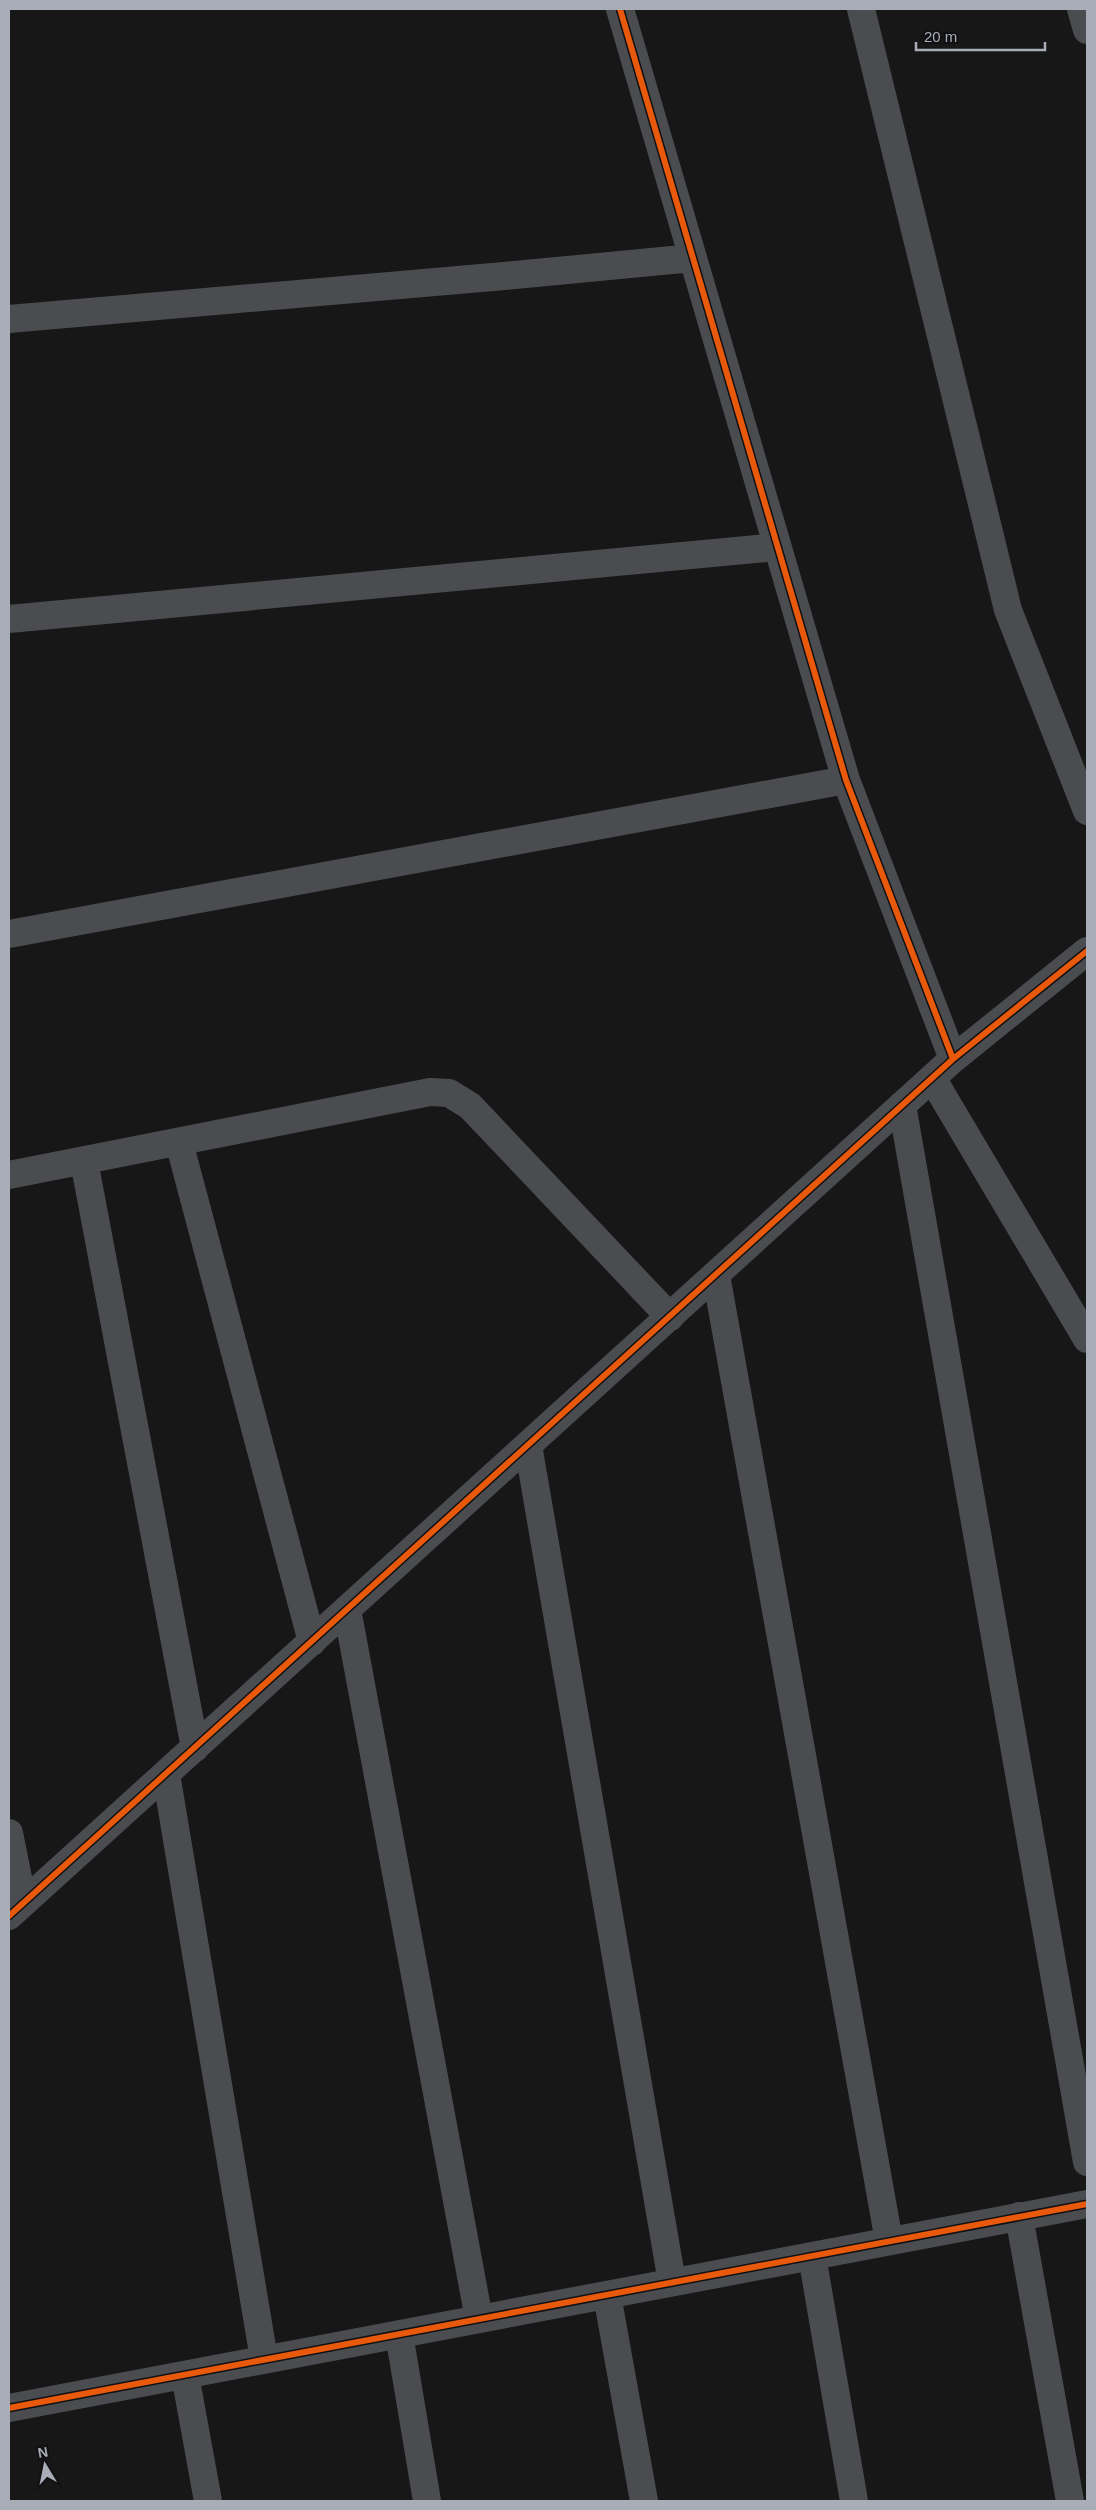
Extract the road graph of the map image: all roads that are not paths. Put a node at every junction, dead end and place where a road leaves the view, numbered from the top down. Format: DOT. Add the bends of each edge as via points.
graph roads {
  1 [pos="620,9"];
  2 [pos="861,9"];
  3 [pos="1081,9"];
  4 [pos="1087,30"];
  5 [pos="693,258"];
  6 [pos="9,319"];
  7 [pos="778,547"];
  8 [pos="9,619"];
  9 [pos="846,780"];
  10 [pos="1087,811"];
  11 [pos="9,934"];
  12 [pos="1087,952"];
  13 [pos="953,1059"];
  14 [pos="932,1078"];
  15 [pos="902,1105"];
  16 [pos="179,1142"];
  17 [pos="84,1161"];
  18 [pos="9,1176"];
  19 [pos="716,1275"];
  20 [pos="670,1317"];
  21 [pos="1087,1339"];
  22 [pos="528,1445"];
  23 [pos="347,1609"];
  24 [pos="312,1642"];
  25 [pos="195,1748"];
  26 [pos="166,1774"];
  27 [pos="9,1833"];
  28 [pos="16,1910"];
  29 [pos="1087,2162"];
  30 [pos="1087,2204"];
  31 [pos="1019,2216"];
  32 [pos="889,2241"];
  33 [pos="812,2256"];
  34 [pos="672,2282"];
  35 [pos="607,2295"];
  36 [pos="479,2319"];
  37 [pos="399,2334"];
  38 [pos="264,2359"];
  39 [pos="185,2375"];
  40 [pos="9,2408"];
  41 [pos="208,2501"];
  42 [pos="427,2501"];
  43 [pos="644,2501"];
  44 [pos="854,2501"];
  45 [pos="1070,2501"];
  1 -- 5 [label="street"];
  2 -- 10 [label="street" via="1008,610"];
  3 -- 4 [label="street"];
  5 -- 6 [label="street"];
  5 -- 7 [label="street"];
  7 -- 8 [label="street"];
  7 -- 9 [label="street"];
  9 -- 11 [label="street"];
  9 -- 13 [label="street"];
  12 -- 13 [label="street"];
  13 -- 14 [label="street"];
  14 -- 15 [label="street"];
  14 -- 21 [label="street"];
  15 -- 19 [label="street"];
  15 -- 29 [label="street"];
  16 -- 17 [label="street"];
  16 -- 20 [label="street" via="430,1092 449,1093 470,1106"];
  16 -- 24 [label="street"];
  17 -- 18 [label="street"];
  17 -- 25 [label="street"];
  19 -- 20 [label="street"];
  19 -- 32 [label="street"];
  20 -- 22 [label="street"];
  22 -- 23 [label="street"];
  22 -- 34 [label="street"];
  23 -- 24 [label="street"];
  23 -- 36 [label="street"];
  24 -- 25 [label="street"];
  25 -- 26 [label="street"];
  26 -- 28 [label="street"];
  26 -- 38 [label="street"];
  27 -- 28 [label="street"];
  30 -- 31 [label="street"];
  31 -- 32 [label="street"];
  31 -- 45 [label="street"];
  32 -- 33 [label="street"];
  33 -- 34 [label="street"];
  33 -- 44 [label="street"];
  34 -- 35 [label="street"];
  35 -- 36 [label="street"];
  35 -- 43 [label="street"];
  36 -- 37 [label="street"];
  37 -- 38 [label="street"];
  37 -- 42 [label="street"];
  38 -- 39 [label="street"];
  39 -- 40 [label="street"];
  39 -- 41 [label="street"];
}
